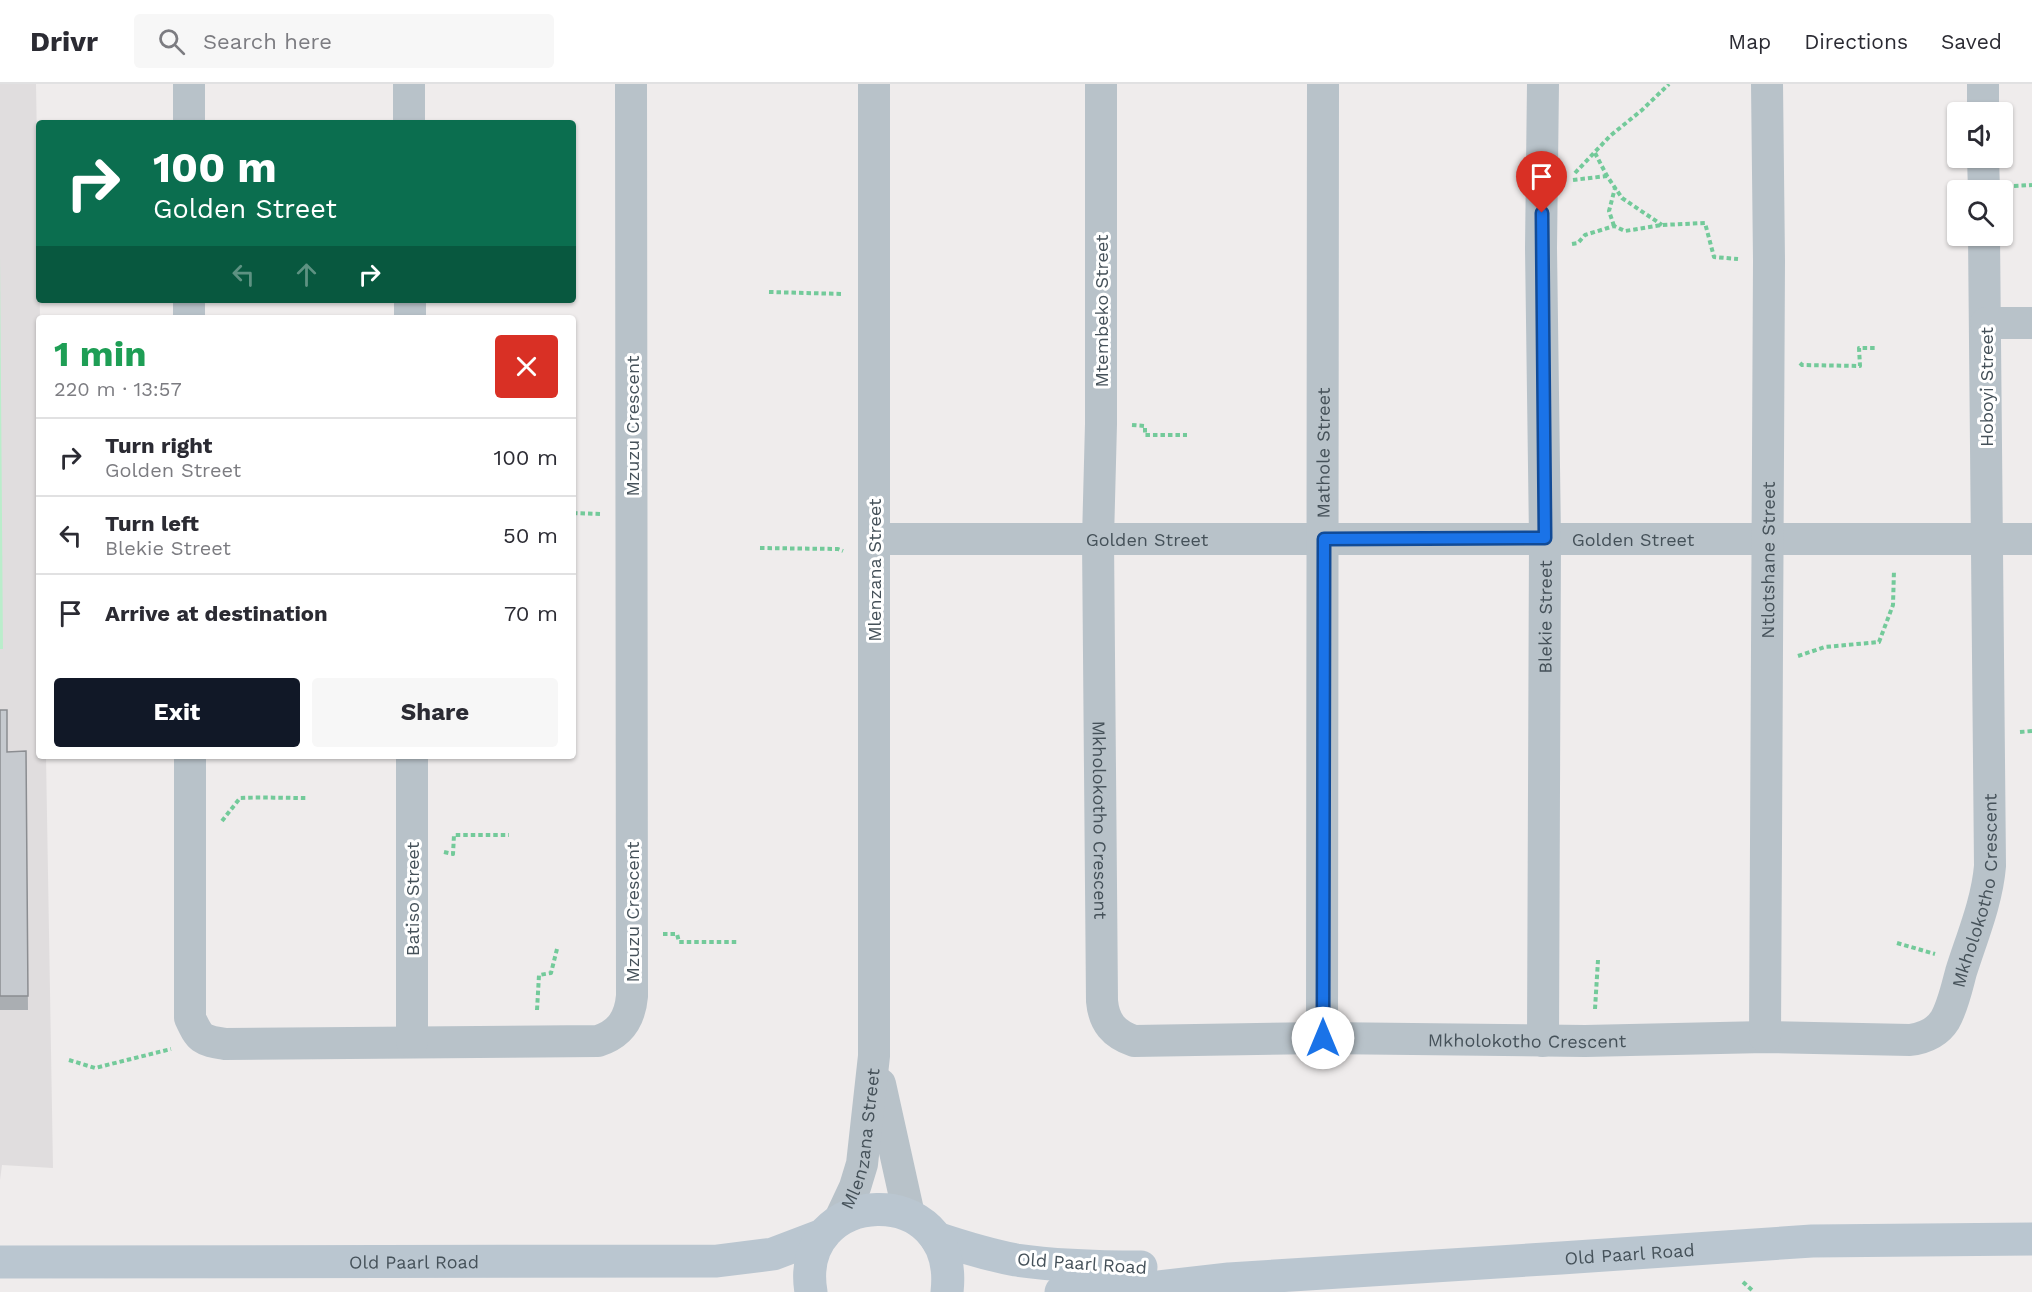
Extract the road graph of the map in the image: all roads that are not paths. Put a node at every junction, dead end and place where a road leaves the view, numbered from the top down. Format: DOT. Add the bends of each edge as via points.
graph roads {
  1 [pos="189,84"];
  2 [pos="409,84"];
  3 [pos="632,84"];
  4 [pos="874,84"];
  5 [pos="1101,84"];
  6 [pos="1323,84"];
  7 [pos="1543,84"];
  8 [pos="1767,84"];
  9 [pos="1983,84"];
  10 [pos="1983,102"];
  11 [pos="189,120"];
  12 [pos="409,120"];
  13 [pos="1984,246"];
  14 [pos="1986,323"];
  15 [pos="2032,323"];
  16 [pos="1545,538"];
  17 [pos="1098,539"];
  18 [pos="1324,539"];
  19 [pos="1767,539"];
  20 [pos="1988,539"];
  21 [pos="2032,539"];
  22 [pos="874,551"];
  23 [pos="190,759"];
  24 [pos="412,759"];
  25 [pos="1765,1037"];
  26 [pos="1323,1038"];
  27 [pos="1543,1041"];
  28 [pos="412,1042"];
  29 [pos="874,1056"];
  30 [pos="909,1215"];
  31 [pos="832,1227"];
  32 [pos="936,1238"];
  33 [pos="2032,1239"];
  34 [pos="0,1262"];
  35 [pos="1229,1279"];
  36 [pos="811,1292"];
  37 [pos="947,1292"];
  38 [pos="1060,1292"];
  1 -- 11 [label="street"];
  2 -- 12 [label="street"];
  3 -- 28 [label="street, Mzuzu Crescent" via="631,1010 619,1030 598,1041"];
  4 -- 22 [label="street, Mlenzana Street"];
  5 -- 17 [label="street, Mtembeko Street"];
  6 -- 18 [label="street, Mathole Street"];
  7 -- 16 [label="street, Blekie Street"];
  8 -- 19 [label="street, Ntlotshane Street"];
  9 -- 10 [label="street"];
  13 -- 14 [label="street, Hoboyi Street"];
  14 -- 15 [label="street"];
  14 -- 20 [label="street, Hoboyi Street"];
  16 -- 18 [label="street, Golden Street"];
  16 -- 19 [label="street, Golden Street"];
  16 -- 27 [label="street, Blekie Street"];
  17 -- 18 [label="street, Golden Street"];
  17 -- 22 [label="street, Golden Street"];
  17 -- 26 [label="street, Mkholokotho Crescent" via="1102,1001 1107,1023 1115,1032 1134,1041"];
  18 -- 26 [label="street, Mathole Street"];
  19 -- 20 [label="street, Golden Street"];
  19 -- 25 [label="street, Ntlotshane Street"];
  20 -- 21 [label="street, Golden Street"];
  20 -- 25 [label="street, Mkholokotho Crescent" via="1988,884 1950,1010 1929,1035 1910,1040"];
  22 -- 29 [label="street, Mlenzana Street"];
  23 -- 28 [label="street, Mzuzu Crescent" via="190,1018 196,1031 204,1040 225,1044"];
  24 -- 28 [label="street, Batiso Street"];
  25 -- 27 [label="street, Mkholokotho Crescent"];
  26 -- 27 [label="street, Mkholokotho Crescent"];
  29 -- 30 [label="street, Mlenzana Street"];
  29 -- 31 [label="street, Mlenzana Street" via="862,1164 855,1187"];
  30 -- 31 [label="main road, Old Paarl Road" via="886,1208 862,1210"];
  30 -- 32 [label="main road, Old Paarl Road"];
  31 -- 34 [label="main road, Old Paarl Road" via="773,1254 717,1261"];
  31 -- 36 [label="main road" via="812,1255"];
  32 -- 35 [label="main road, Old Paarl Road" via="1018,1260 1148,1267"];
  32 -- 37 [label="main road, Old Paarl Road" via="945,1256"];
  33 -- 35 [label="main road, Old Paarl Road" via="1812,1240"];
  35 -- 38 [label="main road, Old Paarl Road"];
}
